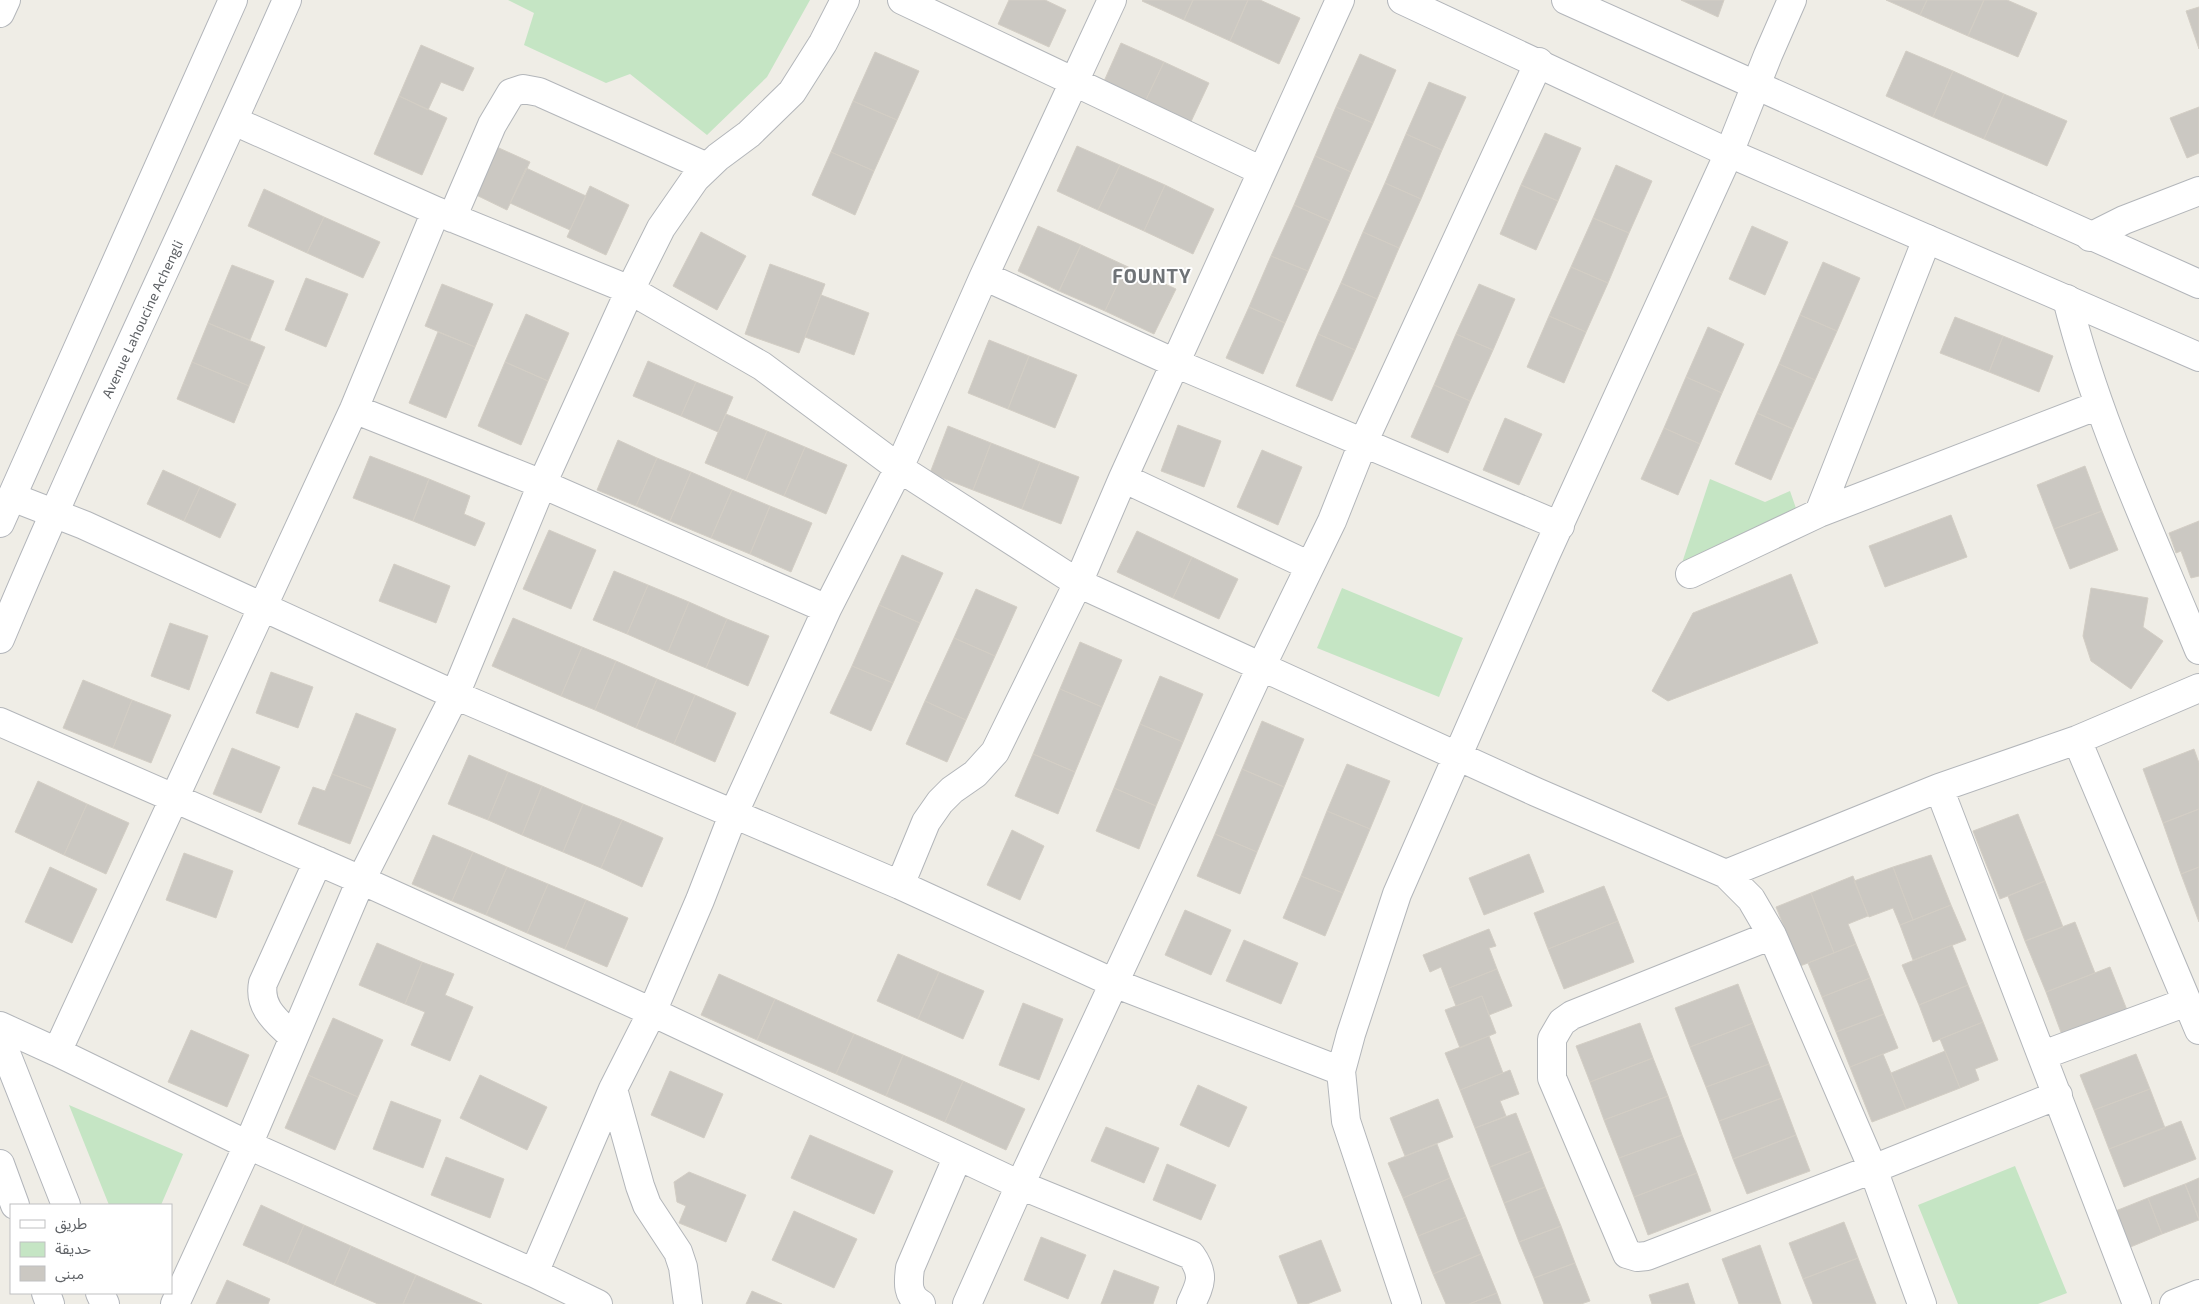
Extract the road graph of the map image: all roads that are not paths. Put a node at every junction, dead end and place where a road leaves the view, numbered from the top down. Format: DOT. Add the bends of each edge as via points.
graph roads {
  1 [pos="6,0"];
  2 [pos="233,0"];
  3 [pos="287,0"];
  4 [pos="845,0"];
  5 [pos="902,0"];
  6 [pos="1112,0"];
  7 [pos="1340,0"];
  8 [pos="1402,0"];
  9 [pos="1566,0"];
  10 [pos="1792,0"];
  11 [pos="0,13"];
  12 [pos="1539,62"];
  13 [pos="1073,82"];
  14 [pos="1757,86"];
  15 [pos="234,121"];
  16 [pos="1730,153"];
  17 [pos="707,168"];
  18 [pos="1262,171"];
  19 [pos="2199,192"];
  20 [pos="444,214"];
  21 [pos="2090,236"];
  22 [pos="1927,239"];
  23 [pos="984,276"];
  24 [pos="2199,284"];
  25 [pos="630,290"];
  26 [pos="2067,299"];
  27 [pos="2199,357"];
  28 [pos="1174,363"];
  29 [pos="2099,405"];
  30 [pos="354,409"];
  31 [pos="1363,443"];
  32 [pos="899,468"];
  33 [pos="1123,478"];
  34 [pos="542,484"];
  35 [pos="12,496"];
  36 [pos="1819,513"];
  37 [pos="52,514"];
  38 [pos="0,524"];
  39 [pos="1560,526"];
  40 [pos="1310,566"];
  41 [pos="1690,574"];
  42 [pos="1078,583"];
  43 [pos="261,607"];
  44 [pos="826,610"];
  45 [pos="0,639"];
  46 [pos="2199,650"];
  47 [pos="1262,666"];
  48 [pos="2199,688"];
  49 [pos="455,695"];
  50 [pos="0,722"];
  51 [pos="2077,740"];
  52 [pos="1457,755"];
  53 [pos="1939,788"];
  54 [pos="175,798"];
  55 [pos="732,815"];
  56 [pos="318,861"];
  57 [pos="1726,874"];
  58 [pos="361,880"];
  59 [pos="900,885"];
  60 [pos="1772,935"];
  61 [pos="1114,983"];
  62 [pos="2187,1002"];
  63 [pos="652,1012"];
  64 [pos="0,1026"];
  65 [pos="2199,1030"];
  66 [pos="0,1038"];
  67 [pos="293,1038"];
  68 [pos="57,1052"];
  69 [pos="2043,1055"];
  70 [pos="1341,1071"];
  71 [pos="613,1089"];
  72 [pos="2058,1095"];
  73 [pos="248,1145"];
  74 [pos="958,1156"];
  75 [pos="0,1164"];
  76 [pos="1873,1169"];
  77 [pos="1020,1185"];
  78 [pos="15,1204"];
  79 [pos="66,1204"];
  80 [pos="534,1273"];
  81 [pos="2199,1294"];
  82 [pos="175,1304"];
  83 [pos="598,1304"];
  84 [pos="688,1304"];
  85 [pos="922,1304"];
  86 [pos="967,1304"];
  87 [pos="1191,1304"];
  88 [pos="1407,1304"];
  89 [pos="1922,1304"];
  90 [pos="2137,1304"];
  91 [pos="2174,1304"];
  1 -- 11 [label="street"];
  2 -- 35 [label="street"];
  3 -- 15 [label="street, Avenue Lahoucine Achengli"];
  4 -- 17 [label="street" via="792,92 749,134"];
  5 -- 13 [label="street"];
  6 -- 13 [label="street"];
  7 -- 18 [label="street"];
  8 -- 12 [label="street"];
  9 -- 14 [label="street"];
  10 -- 14 [label="street"];
  12 -- 16 [label="street"];
  12 -- 31 [label="street"];
  13 -- 18 [label="street"];
  13 -- 23 [label="street"];
  14 -- 16 [label="street"];
  14 -- 21 [label="street"];
  15 -- 20 [label="street"];
  15 -- 37 [label="street, Avenue Lahoucine Achengli"];
  16 -- 22 [label="street"];
  16 -- 39 [label="street"];
  17 -- 20 [label="street" via="540,92 523,88 510,93"];
  17 -- 25 [label="street" via="695,179 661,228"];
  18 -- 28 [label="street"];
  19 -- 21 [label="street"];
  20 -- 25 [label="street"];
  20 -- 30 [label="street"];
  21 -- 24 [label="street"];
  22 -- 26 [label="street"];
  22 -- 36 [label="street"];
  23 -- 28 [label="street"];
  23 -- 32 [label="street"];
  25 -- 32 [label="street" via="762,366"];
  25 -- 34 [label="street"];
  26 -- 27 [label="street"];
  26 -- 29 [label="street"];
  28 -- 31 [label="street"];
  28 -- 33 [label="street"];
  29 -- 36 [label="street"];
  29 -- 46 [label="street"];
  30 -- 34 [label="street"];
  30 -- 43 [label="street"];
  31 -- 39 [label="street"];
  31 -- 40 [label="street"];
  32 -- 42 [label="street"];
  32 -- 44 [label="street"];
  33 -- 40 [label="street"];
  33 -- 42 [label="street"];
  34 -- 44 [label="street"];
  34 -- 49 [label="street"];
  35 -- 37 [label="street"];
  35 -- 38 [label="street"];
  36 -- 41 [label="street"];
  37 -- 43 [label="street" via="84,525"];
  37 -- 45 [label="street, Avenue Lahoucine Achengli"];
  39 -- 52 [label="street"];
  40 -- 47 [label="street"];
  42 -- 47 [label="street"];
  42 -- 59 [label="street" via="995,752 975,774 940,802 926,822"];
  43 -- 49 [label="street"];
  43 -- 54 [label="street"];
  44 -- 55 [label="street"];
  47 -- 52 [label="street"];
  47 -- 61 [label="street"];
  48 -- 51 [label="street"];
  49 -- 55 [label="street"];
  49 -- 58 [label="street"];
  50 -- 54 [label="street"];
  51 -- 53 [label="street"];
  51 -- 62 [label="street"];
  52 -- 57 [label="street"];
  52 -- 70 [label="street" via="1397,894"];
  53 -- 57 [label="street"];
  53 -- 69 [label="street"];
  54 -- 56 [label="street"];
  54 -- 68 [label="street"];
  55 -- 59 [label="street"];
  55 -- 63 [label="street"];
  56 -- 58 [label="street"];
  56 -- 67 [label="street" via="262,984 261,993 272,1017"];
  57 -- 60 [label="street" via="1751,899"];
  58 -- 63 [label="street"];
  58 -- 67 [label="street"];
  59 -- 61 [label="street"];
  60 -- 76 [label="street"];
  60 -- 76 [label="street" via="1572,1015 1562,1022 1552,1039 1552,1078 1623,1246 1627,1254 1647,1256"];
  61 -- 70 [label="street"];
  61 -- 77 [label="street"];
  62 -- 65 [label="street"];
  62 -- 69 [label="street"];
  63 -- 71 [label="street"];
  63 -- 74 [label="street"];
  64 -- 68 [label="street"];
  66 -- 79 [label="street"];
  67 -- 73 [label="street"];
  68 -- 73 [label="street"];
  69 -- 72 [label="street"];
  70 -- 88 [label="street" via="1346,1121"];
  71 -- 80 [label="street"];
  71 -- 84 [label="street" via="645,1199 684,1267"];
  72 -- 76 [label="street"];
  72 -- 90 [label="street"];
  73 -- 80 [label="street"];
  73 -- 82 [label="street"];
  74 -- 77 [label="street"];
  74 -- 85 [label="street" via="910,1268 909,1289"];
  75 -- 78 [label="street"];
  76 -- 89 [label="street"];
  77 -- 86 [label="street"];
  77 -- 87 [label="street" via="1191,1256 1200,1268 1200,1284"];
  80 -- 83 [label="street"];
  81 -- 91 [label="street"];
}
